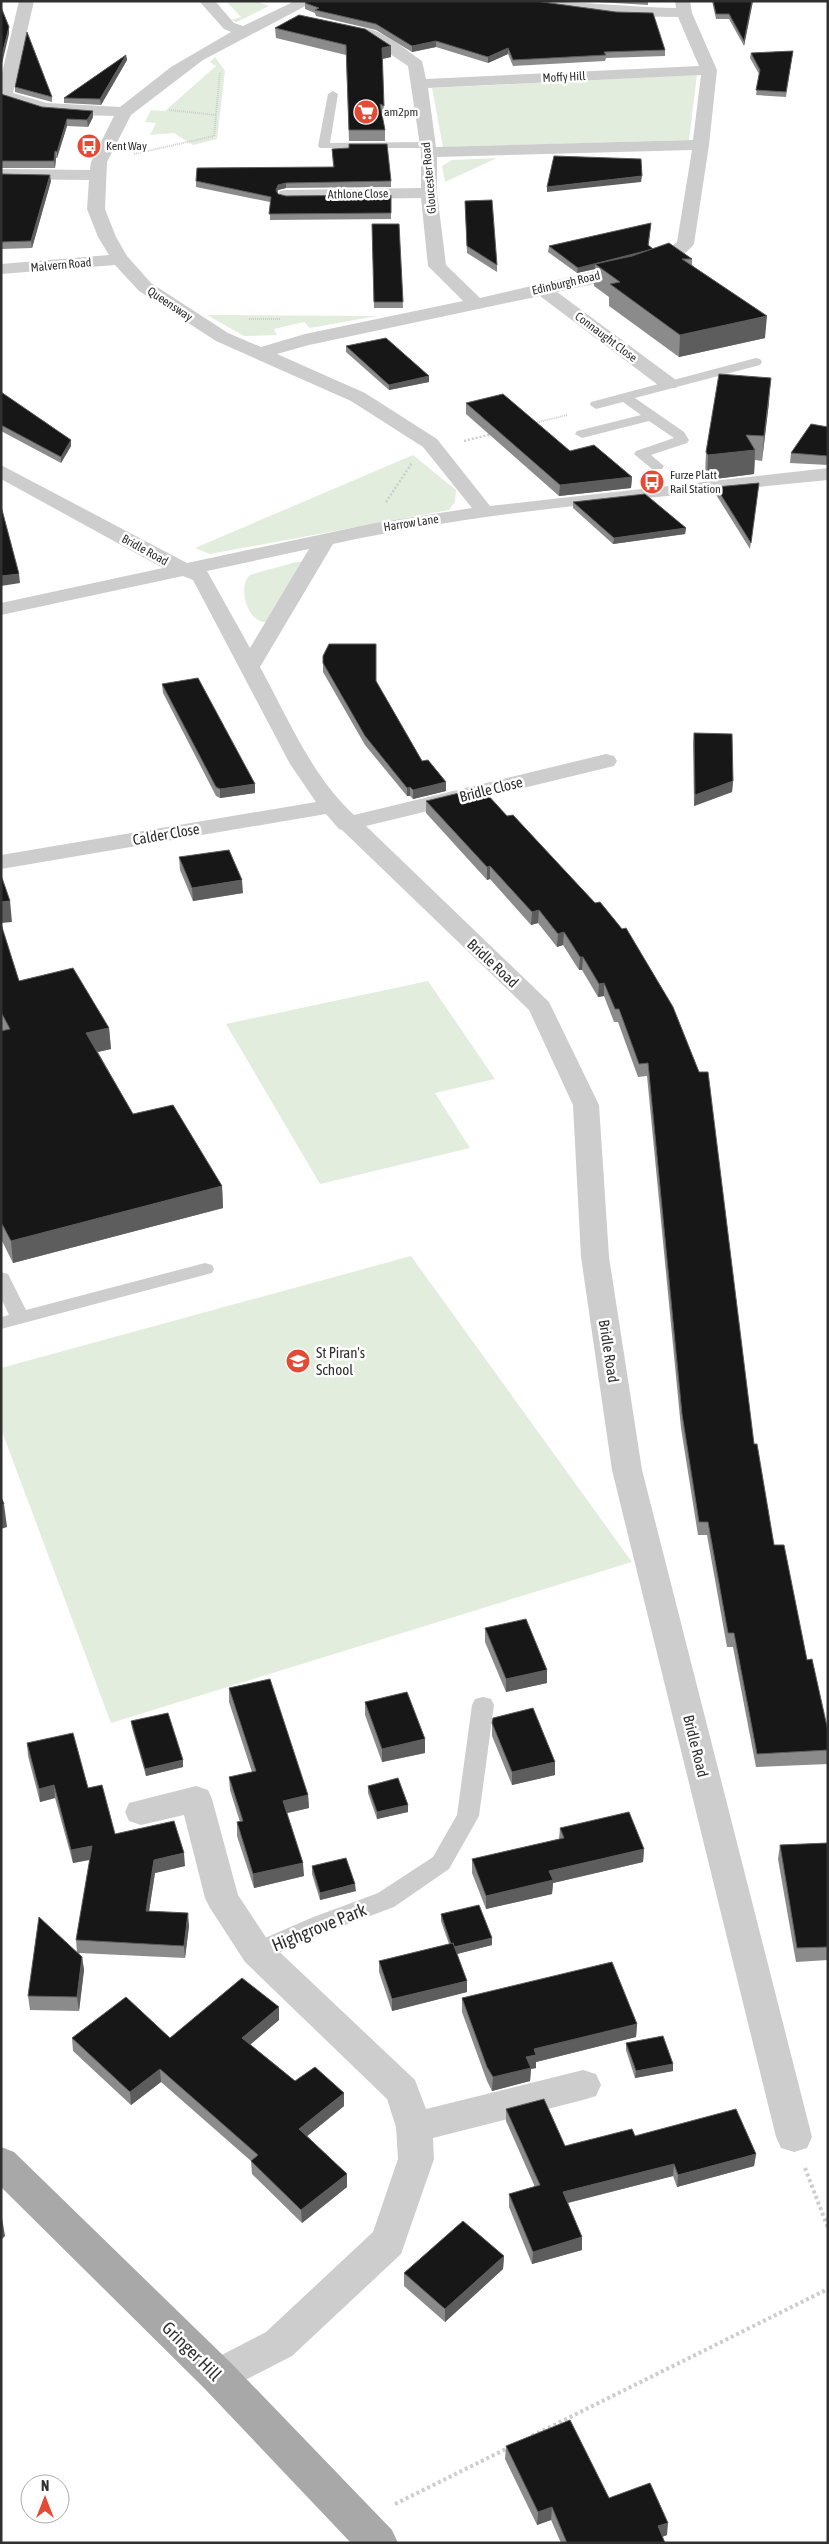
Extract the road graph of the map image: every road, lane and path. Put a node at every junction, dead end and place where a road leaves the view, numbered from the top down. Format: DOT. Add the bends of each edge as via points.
graph roads {
  1 [pos="27,1"];
  2 [pos="206,1"];
  3 [pos="308,1"];
  4 [pos="536,1"];
  5 [pos="683,7"];
  6 [pos="280,14"];
  7 [pos="305,21"];
  8 [pos="343,29"];
  9 [pos="243,31"];
  10 [pos="197,58"];
  11 [pos="709,70"];
  12 [pos="419,84"];
  13 [pos="333,94"];
  14 [pos="127,109"];
  15 [pos="216,115"];
  16 [pos="701,145"];
  17 [pos="428,148"];
  18 [pos="98,168"];
  19 [pos="1,174"];
  20 [pos="429,193"];
  21 [pos="286,195"];
  22 [pos="120,259"];
  23 [pos="1,269"];
  24 [pos="543,290"];
  25 [pos="475,303"];
  26 [pos="258,354"];
  27 [pos="756,362"];
  28 [pos="669,384"];
  29 [pos="625,397"];
  30 [pos="596,406"];
  31 [pos="651,416"];
  32 [pos="528,424"];
  33 [pos="500,432"];
  34 [pos="582,434"];
  35 [pos="437,450"];
  36 [pos="657,466"];
  37 [pos="1,470"];
  38 [pos="828,474"];
  39 [pos="484,511"];
  40 [pos="375,529"];
  41 [pos="325,540"];
  42 [pos="185,570"];
  43 [pos="1,610"];
  44 [pos="250,666"];
  45 [pos="606,762"];
  46 [pos="331,806"];
  47 [pos="347,824"];
  48 [pos="1,862"];
  49 [pos="204,1270"];
  50 [pos="1,1278"];
  51 [pos="20,1318"];
  52 [pos="1,1323"];
  53 [pos="483,1705"];
  54 [pos="141,1812"];
  55 [pos="257,1952"];
  56 [pos="583,2085"];
  57 [pos="414,2127"];
  58 [pos="794,2137"];
  59 [pos="1,2163"];
  60 [pos="828,2228"];
  61 [pos="828,2289"];
  62 [pos="218,2376"];
  63 [pos="524,2440"];
  64 [pos="515,2445"];
  65 [pos="366,2529"];
  1 -- 14 [label="street" via="5,95 21,104 46,108"];
  2 -- 9 [label="street" via="229,26"];
  3 -- 6 [label="street, Queensway"];
  4 -- 5 [label="street" via="616,11"];
  5 -- 11 [label="street, Edinburgh Road"];
  6 -- 7 [label="street"];
  6 -- 9 [label="street, Queensway"];
  8 -- 12 [label="street, Gloucester Road" via="371,35 416,64"];
  9 -- 10 [label="street, Queensway"];
  10 -- 14 [label="street, Queensway"];
  10 -- 15 [label="path" via="220,69"];
  11 -- 12 [label="street, Moffy Hill"];
  11 -- 16 [label="street, Edinburgh Road"];
  12 -- 17 [label="street, Gloucester Road"];
  13 -- 17 [label="lane" via="324,146"];
  14 -- 15 [label="path"];
  14 -- 18 [label="street, Queensway"];
  15 -- 18 [label="path" via="214,136"];
  16 -- 17 [label="street"];
  16 -- 24 [label="street, Edinburgh Road" via="685,244 672,255 652,263"];
  17 -- 20 [label="street, Gloucester Road"];
  18 -- 19 [label="street"];
  18 -- 22 [label="street, Queensway" via="96,209"];
  20 -- 21 [label="street, Athlone Close"];
  20 -- 25 [label="street, Gloucester Road" via="437,266"];
  22 -- 23 [label="street, Malvern Road"];
  22 -- 26 [label="street, Queensway" via="145,287 222,337"];
  24 -- 25 [label="street, Edinburgh Road"];
  24 -- 28 [label="street, Connaught Close"];
  25 -- 26 [label="street, Edinburgh Road" via="305,340"];
  26 -- 35 [label="street, Queensway" via="358,397"];
  27 -- 28 [label="lane"];
  28 -- 29 [label="lane"];
  29 -- 30 [label="lane"];
  29 -- 31 [label="lane"];
  30 -- 32 [label="path"];
  31 -- 34 [label="lane"];
  31 -- 36 [label="lane" via="682,440 641,454"];
  33 -- 35 [label="path"];
  35 -- 39 [label="street, Queensway"];
  35 -- 40 [label="path" via="416,458 372,523"];
  37 -- 42 [label="street, Bridle Road"];
  38 -- 39 [label="street, Harrow Lane"];
  39 -- 40 [label="street, Harrow Lane"];
  40 -- 41 [label="street, Harrow Lane"];
  41 -- 42 [label="street, Harrow Lane"];
  41 -- 44 [label="street"];
  42 -- 43 [label="street, Harrow Lane"];
  42 -- 44 [label="street, Bridle Road" via="201,576"];
  44 -- 46 [label="street, Bridle Road" via="300,764"];
  45 -- 47 [label="street, Bridle Close"];
  46 -- 47 [label="street, Bridle Road"];
  46 -- 48 [label="street, Calder Close"];
  47 -- 58 [label="street, Bridle Road" via="540,1006 586,1105 595,1258 627,1470"];
  49 -- 51 [label="lane"];
  50 -- 51 [label="lane"];
  51 -- 52 [label="lane"];
  53 -- 55 [label="lane, Highgrove Park" via="468,1816 441,1864 386,1900"];
  54 -- 55 [label="street" via="196,1799 222,1898"];
  55 -- 57 [label="street, Highgrove Park" via="402,2092"];
  56 -- 57 [label="street"];
  57 -- 62 [label="street, Highgrove Park" via="416,2159 388,2242 279,2344"];
  58 -- 60 [label="path"];
  59 -- 62 [label="main road, Gringer Hill"];
  61 -- 63 [label="path"];
  62 -- 65 [label="main road, Gringer Hill"];
  64 -- 65 [label="path" via="390,2507"];
}
